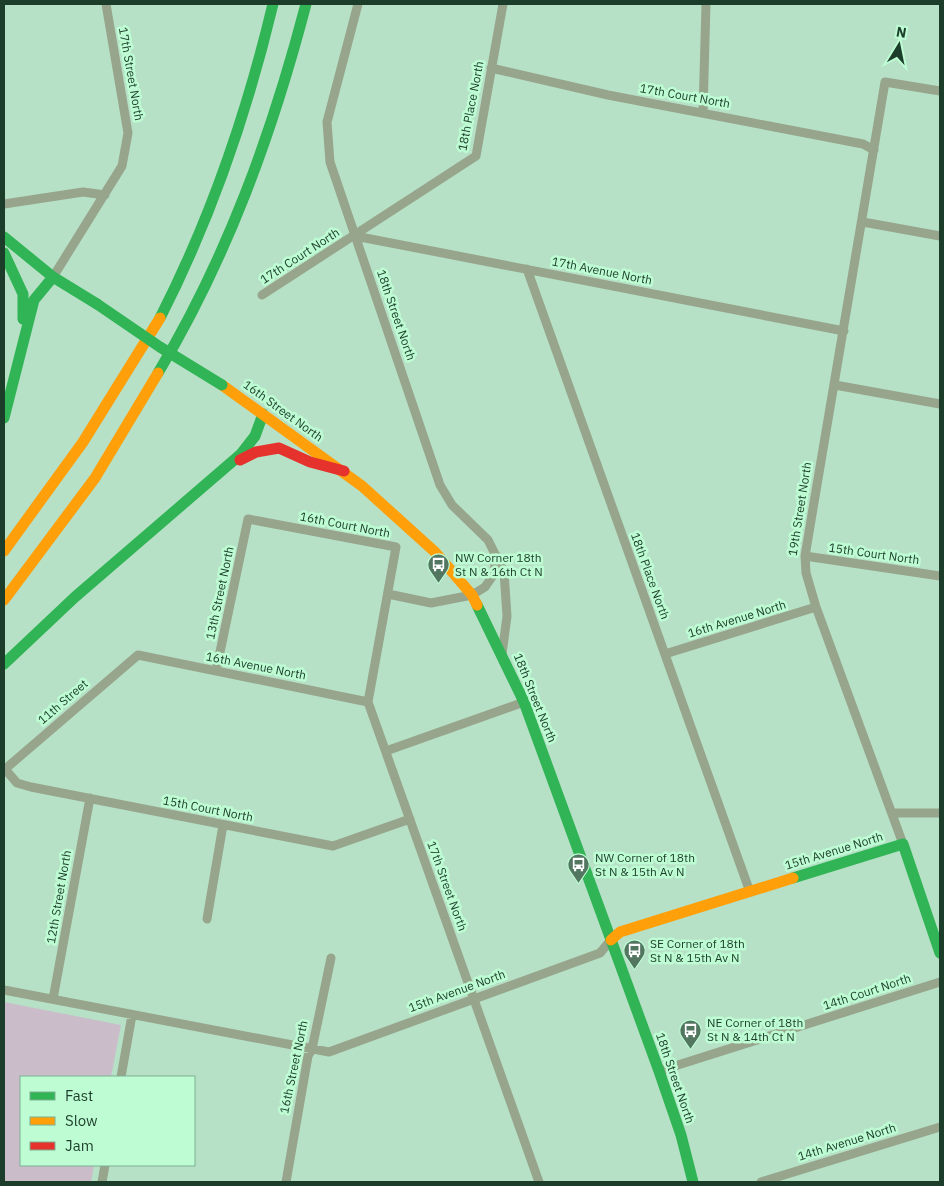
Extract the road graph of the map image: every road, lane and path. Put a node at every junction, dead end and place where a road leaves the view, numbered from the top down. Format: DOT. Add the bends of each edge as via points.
graph roads {
  1 [pos="106,4"];
  2 [pos="273,4"];
  3 [pos="306,4"];
  4 [pos="358,4"];
  5 [pos="503,4"];
  6 [pos="706,4"];
  7 [pos="491,68"];
  8 [pos="940,91"];
  9 [pos="703,112"];
  10 [pos="874,150"];
  11 [pos="426,187"];
  12 [pos="105,195"];
  13 [pos="4,204"];
  14 [pos="863,222"];
  15 [pos="355,236"];
  16 [pos="940,236"];
  17 [pos="4,237"];
  18 [pos="4,253"];
  19 [pos="527,269"];
  20 [pos="53,277"];
  21 [pos="262,295"];
  22 [pos="844,331"];
  23 [pos="19,359"];
  24 [pos="835,385"];
  25 [pos="940,404"];
  26 [pos="263,414"];
  27 [pos="4,418"];
  28 [pos="229,465"];
  29 [pos="344,472"];
  30 [pos="248,519"];
  31 [pos="4,552"];
  32 [pos="496,555"];
  33 [pos="805,556"];
  34 [pos="940,576"];
  35 [pos="388,594"];
  36 [pos="472,594"];
  37 [pos="4,600"];
  38 [pos="816,607"];
  39 [pos="502,654"];
  40 [pos="665,654"];
  41 [pos="138,655"];
  42 [pos="4,664"];
  43 [pos="216,671"];
  44 [pos="368,702"];
  45 [pos="524,702"];
  46 [pos="386,751"];
  47 [pos="5,770"];
  48 [pos="90,798"];
  49 [pos="940,813"];
  50 [pos="892,814"];
  51 [pos="410,818"];
  52 [pos="223,825"];
  53 [pos="903,844"];
  54 [pos="750,892"];
  55 [pos="206,919"];
  56 [pos="611,940"];
  57 [pos="940,953"];
  58 [pos="330,958"];
  59 [pos="940,982"];
  60 [pos="4,990"];
  61 [pos="54,999"];
  62 [pos="474,1000"];
  63 [pos="132,1014"];
  64 [pos="312,1049"];
  65 [pos="659,1071"];
  66 [pos="121,1076"];
  67 [pos="940,1127"];
  68 [pos="105,1166"];
  69 [pos="102,1182"];
  70 [pos="286,1182"];
  71 [pos="539,1182"];
  72 [pos="693,1182"];
  73 [pos="761,1182"];
  1 -- 12 [label="street, 17th Street North" via="128,133 122,166"];
  2 -- 31 [label="main road" via="258,70 232,151 194,247 158,323 104,411"];
  3 -- 37 [label="main road" via="257,167 231,233 179,338 95,478"];
  4 -- 15 [label="street, 18th Street North" via="326,122 330,162"];
  5 -- 7 [label="street, 18th Place North"];
  6 -- 9 [label="street"];
  7 -- 9 [label="street, 17th Court North" via="608,95"];
  7 -- 11 [label="street, 18th Place North" via="476,156"];
  8 -- 10 [label="street, 19th Street North" via="885,82"];
  9 -- 10 [label="street, 17th Court North" via="863,144"];
  10 -- 14 [label="street, 19th Street North"];
  11 -- 15 [label="street, 17th Court North"];
  12 -- 13 [label="street" via="83,192"];
  12 -- 20 [label="street, 17th Street North"];
  14 -- 16 [label="street"];
  14 -- 22 [label="street, 19th Street North"];
  15 -- 19 [label="street, 17th Avenue North"];
  15 -- 21 [label="street, 17th Court North"];
  15 -- 32 [label="street, 18th Street North" via="440,485 452,505 488,540"];
  17 -- 20 [label="main road, 16th Street North"];
  18 -- 23 [label="main road" via="23,294"];
  19 -- 22 [label="street, 17th Avenue North"];
  19 -- 40 [label="street, 18th Place North"];
  20 -- 23 [label="main road" via="34,300"];
  20 -- 26 [label="main road, 16th Street North, bridge" via="222,384"];
  22 -- 24 [label="street, 19th Street North"];
  23 -- 27 [label="main road"];
  24 -- 25 [label="street"];
  24 -- 33 [label="street, 19th Street North"];
  26 -- 28 [label="main road" via="253,442"];
  26 -- 29 [label="main road, 16th Street North"];
  28 -- 29 [label="main road" via="256,452 279,448"];
  28 -- 42 [label="main road" via="75,597"];
  29 -- 36 [label="main road, 16th Street North" via="406,523"];
  30 -- 35 [label="street, 16th Court North" via="396,547"];
  30 -- 43 [label="street, 13th Street North"];
  32 -- 36 [label="street" via="494,574 485,588"];
  32 -- 39 [label="street, 18th Street North" via="504,572 507,616"];
  33 -- 34 [label="street, 15th Court North"];
  33 -- 38 [label="street, 19th Street North" via="806,573"];
  35 -- 36 [label="street" via="431,603"];
  35 -- 44 [label="street"];
  36 -- 39 [label="main road, 16th Street North"];
  38 -- 40 [label="street, 16th Avenue North"];
  38 -- 50 [label="street, 19th Street North"];
  39 -- 45 [label="main road, 18th Street North"];
  40 -- 54 [label="street, 18th Place North"];
  41 -- 43 [label="street, 16th Avenue North"];
  41 -- 47 [label="street, 11th Street"];
  43 -- 44 [label="street, 16th Avenue North"];
  44 -- 46 [label="street, 17th Street North"];
  45 -- 46 [label="street"];
  45 -- 56 [label="main road, 18th Street North"];
  46 -- 51 [label="street, 17th Street North"];
  47 -- 48 [label="street, 15th Court North" via="17,783"];
  48 -- 52 [label="street, 15th Court North"];
  48 -- 61 [label="street, 12th Street North"];
  49 -- 50 [label="street"];
  50 -- 53 [label="street, 19th Street North"];
  51 -- 52 [label="street, 15th Court North" via="333,846"];
  51 -- 62 [label="street, 17th Street North"];
  52 -- 55 [label="street"];
  53 -- 54 [label="main road, 15th Avenue North"];
  53 -- 57 [label="main road, 19th Street North"];
  54 -- 56 [label="main road, 15th Avenue North" via="620,932"];
  56 -- 62 [label="street, 15th Avenue North" via="600,954"];
  56 -- 65 [label="main road, 18th Street North"];
  58 -- 64 [label="street, 16th Street North"];
  59 -- 65 [label="street, 14th Court North"];
  60 -- 61 [label="street, 15th Avenue North"];
  61 -- 63 [label="street, 15th Avenue North"];
  62 -- 64 [label="street, 15th Avenue North" via="329,1052"];
  62 -- 71 [label="street, 17th Street North"];
  63 -- 64 [label="street, 15th Avenue North"];
  63 -- 66 [label="street"];
  64 -- 70 [label="street, 16th Street North" via="308,1056"];
  65 -- 72 [label="main road, 18th Street North"];
  67 -- 73 [label="street, 14th Avenue North"];
  68 -- 69 [label="street"];
}
